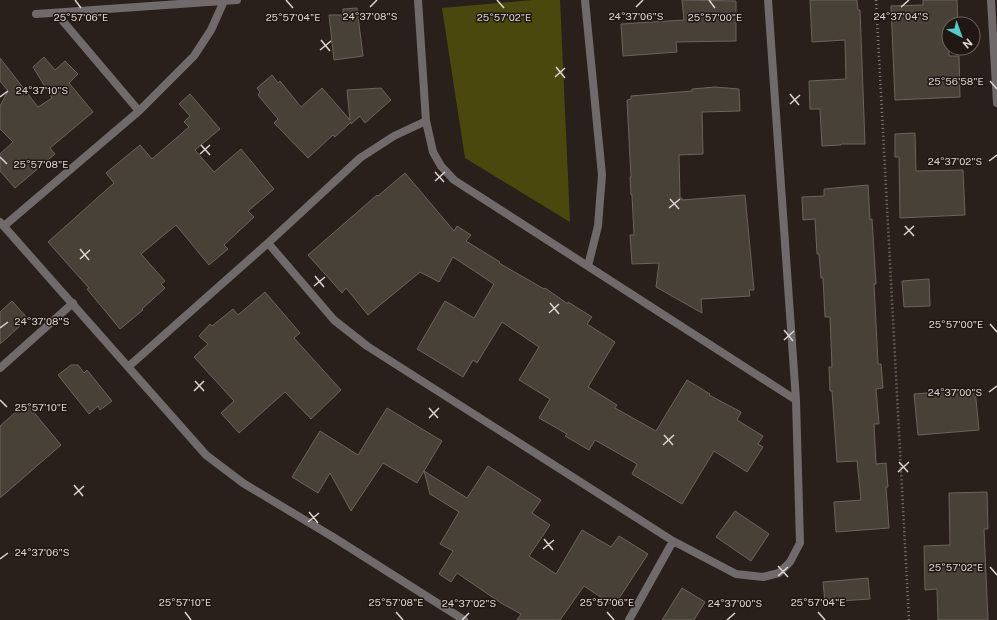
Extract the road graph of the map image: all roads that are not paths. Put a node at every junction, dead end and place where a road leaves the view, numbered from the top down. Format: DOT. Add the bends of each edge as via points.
graph roads {
  1 [pos="237,0"];
  2 [pos="418,0"];
  3 [pos="585,0"];
  4 [pos="768,0"];
  5 [pos="991,0"];
  6 [pos="224,1"];
  7 [pos="56,13"];
  8 [pos="36,14"];
  9 [pos="997,102"];
  10 [pos="139,111"];
  11 [pos="426,121"];
  12 [pos="2,224"];
  13 [pos="268,243"];
  14 [pos="588,266"];
  15 [pos="73,303"];
  16 [pos="128,367"];
  17 [pos="0,368"];
  18 [pos="796,400"];
  19 [pos="673,541"];
  20 [pos="464,620"];
  21 [pos="629,620"];
  1 -- 6 [label="street"];
  2 -- 11 [label="street"];
  3 -- 14 [label="street" via="602,175 598,226"];
  4 -- 18 [label="street"];
  5 -- 9 [label="street"];
  6 -- 7 [label="street"];
  6 -- 10 [label="street" via="211,30 194,56"];
  7 -- 8 [label="street"];
  7 -- 10 [label="street"];
  10 -- 12 [label="street"];
  11 -- 13 [label="street" via="394,136 360,158"];
  11 -- 14 [label="street" via="433,152 454,180"];
  12 -- 15 [label="street"];
  13 -- 16 [label="street"];
  13 -- 19 [label="street" via="334,320 368,346"];
  14 -- 18 [label="street"];
  15 -- 16 [label="street"];
  15 -- 17 [label="street"];
  16 -- 20 [label="street" via="206,454 243,483 334,537"];
  18 -- 19 [label="street" via="800,543 790,562 779,573 763,577 736,574"];
  19 -- 21 [label="street"];
}
